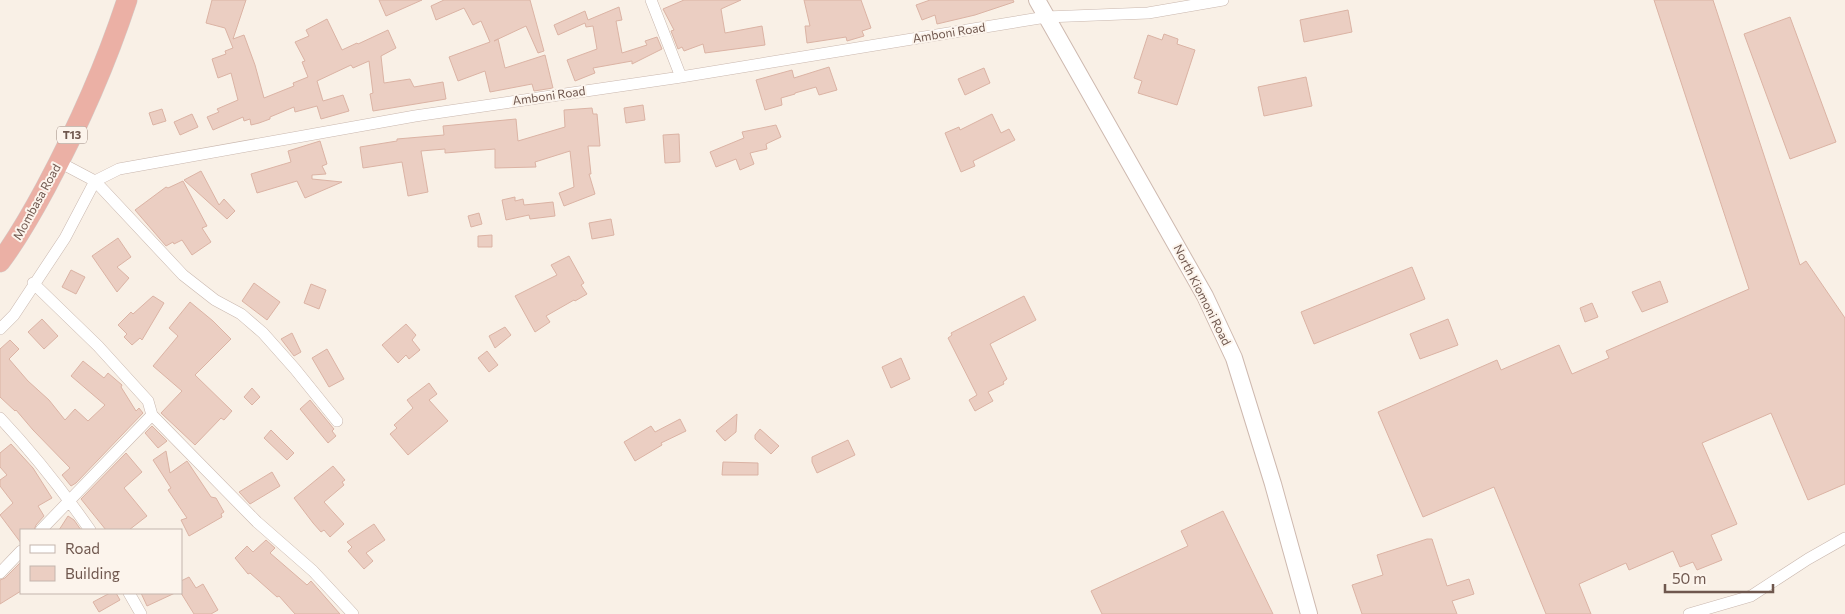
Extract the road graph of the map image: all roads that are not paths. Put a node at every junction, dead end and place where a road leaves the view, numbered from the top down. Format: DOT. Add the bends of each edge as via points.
graph roads {
  1 [pos="127,0"];
  2 [pos="651,0"];
  3 [pos="1037,0"];
  4 [pos="1223,0"];
  5 [pos="1046,17"];
  6 [pos="681,77"];
  7 [pos="59,162"];
  8 [pos="95,181"];
  9 [pos="0,262"];
  10 [pos="33,283"];
  11 [pos="0,328"];
  12 [pos="152,415"];
  13 [pos="0,418"];
  14 [pos="337,420"];
  15 [pos="70,500"];
  16 [pos="42,529"];
  17 [pos="89,529"];
  18 [pos="1845,538"];
  19 [pos="20,552"];
  20 [pos="0,573"];
  21 [pos="130,594"];
  22 [pos="141,614"];
  23 [pos="354,614"];
  24 [pos="1309,614"];
  25 [pos="1689,614"];
  1 -- 7 [label="highway, Mombasa Road / T13" via="90,95"];
  2 -- 6 [label="street"];
  3 -- 5 [label="main road, North Kiomoni Road"];
  4 -- 5 [label="street, Amboni Road" via="1148,13"];
  5 -- 6 [label="street, Amboni Road"];
  5 -- 24 [label="main road, North Kiomoni Road" via="1205,296 1234,358"];
  6 -- 8 [label="street, Amboni Road" via="415,116 119,170"];
  7 -- 8 [label="street"];
  7 -- 9 [label="highway, Mombasa Road / T13" via="17,240"];
  8 -- 10 [label="street" via="65,238"];
  8 -- 14 [label="street" via="183,275 263,333"];
  10 -- 11 [label="street" via="14,315"];
  10 -- 12 [label="street" via="98,346 148,401"];
  12 -- 15 [label="street"];
  12 -- 23 [label="street" via="257,522 313,571"];
  13 -- 15 [label="street"];
  15 -- 16 [label="street"];
  15 -- 17 [label="street"];
  18 -- 25 [label="street" via="1752,596"];
  19 -- 20 [label="street"];
  21 -- 22 [label="street"];
}
